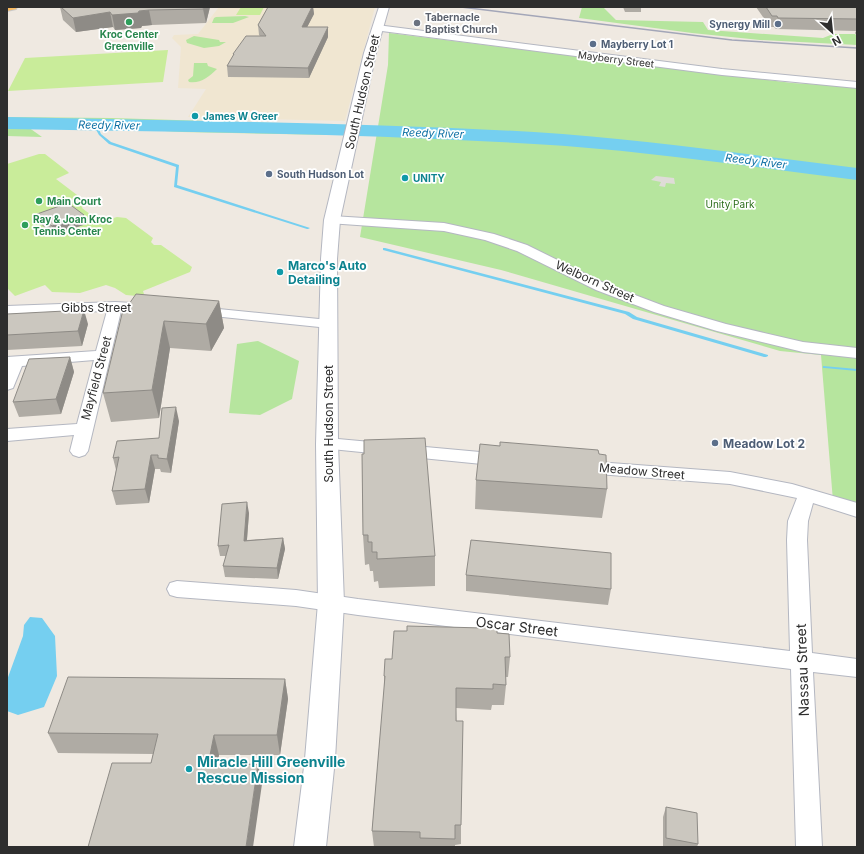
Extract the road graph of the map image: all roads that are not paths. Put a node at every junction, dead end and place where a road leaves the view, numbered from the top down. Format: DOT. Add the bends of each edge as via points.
graph roads {
  1 [pos="12,7"];
  2 [pos="384,7"];
  3 [pos="7,8"];
  4 [pos="377,28"];
  5 [pos="857,85"];
  6 [pos="332,220"];
  7 [pos="115,306"];
  8 [pos="168,309"];
  9 [pos="7,310"];
  10 [pos="183,310"];
  11 [pos="329,324"];
  12 [pos="857,353"];
  13 [pos="103,356"];
  14 [pos="11,362"];
  15 [pos="7,384"];
  16 [pos="83,430"];
  17 [pos="7,435"];
  18 [pos="327,444"];
  19 [pos="79,451"];
  20 [pos="518,461"];
  21 [pos="565,465"];
  22 [pos="807,495"];
  23 [pos="857,510"];
  24 [pos="177,589"];
  25 [pos="331,603"];
  26 [pos="803,662"];
  27 [pos="857,668"];
  28 [pos="310,847"];
  29 [pos="809,847"];
  1 -- 3 [label="highway"];
  2 -- 4 [label="street, South Hudson Street"];
  4 -- 5 [label="street, Mayberry Street" via="722,72"];
  4 -- 6 [label="street, South Hudson Street"];
  6 -- 11 [label="street, South Hudson Street"];
  6 -- 12 [label="street, Welborn Street" via="444,227 489,237 522,248 601,287 659,309 722,328 803,347"];
  7 -- 8 [label="street, Gibbs Street"];
  7 -- 9 [label="street, Gibbs Street"];
  7 -- 13 [label="street, Mayfield Street"];
  10 -- 11 [label="street"];
  11 -- 18 [label="street, South Hudson Street"];
  13 -- 14 [label="street"];
  13 -- 16 [label="street, Mayfield Street"];
  14 -- 15 [label="street"];
  16 -- 17 [label="street"];
  16 -- 19 [label="street, Mayfield Street"];
  18 -- 20 [label="street"];
  18 -- 25 [label="street, South Hudson Street"];
  21 -- 22 [label="street, Meadow Street" via="730,478 777,486"];
  22 -- 23 [label="street, Meadow Street"];
  22 -- 26 [label="street, Nassau Street" via="798,521"];
  24 -- 25 [label="street, Oscar Street" via="281,596"];
  25 -- 26 [label="street, Oscar Street"];
  25 -- 28 [label="street, South Hudson Street" via="320,759"];
  26 -- 27 [label="street, Oscar Street"];
  26 -- 29 [label="street, Nassau Street"];
}
